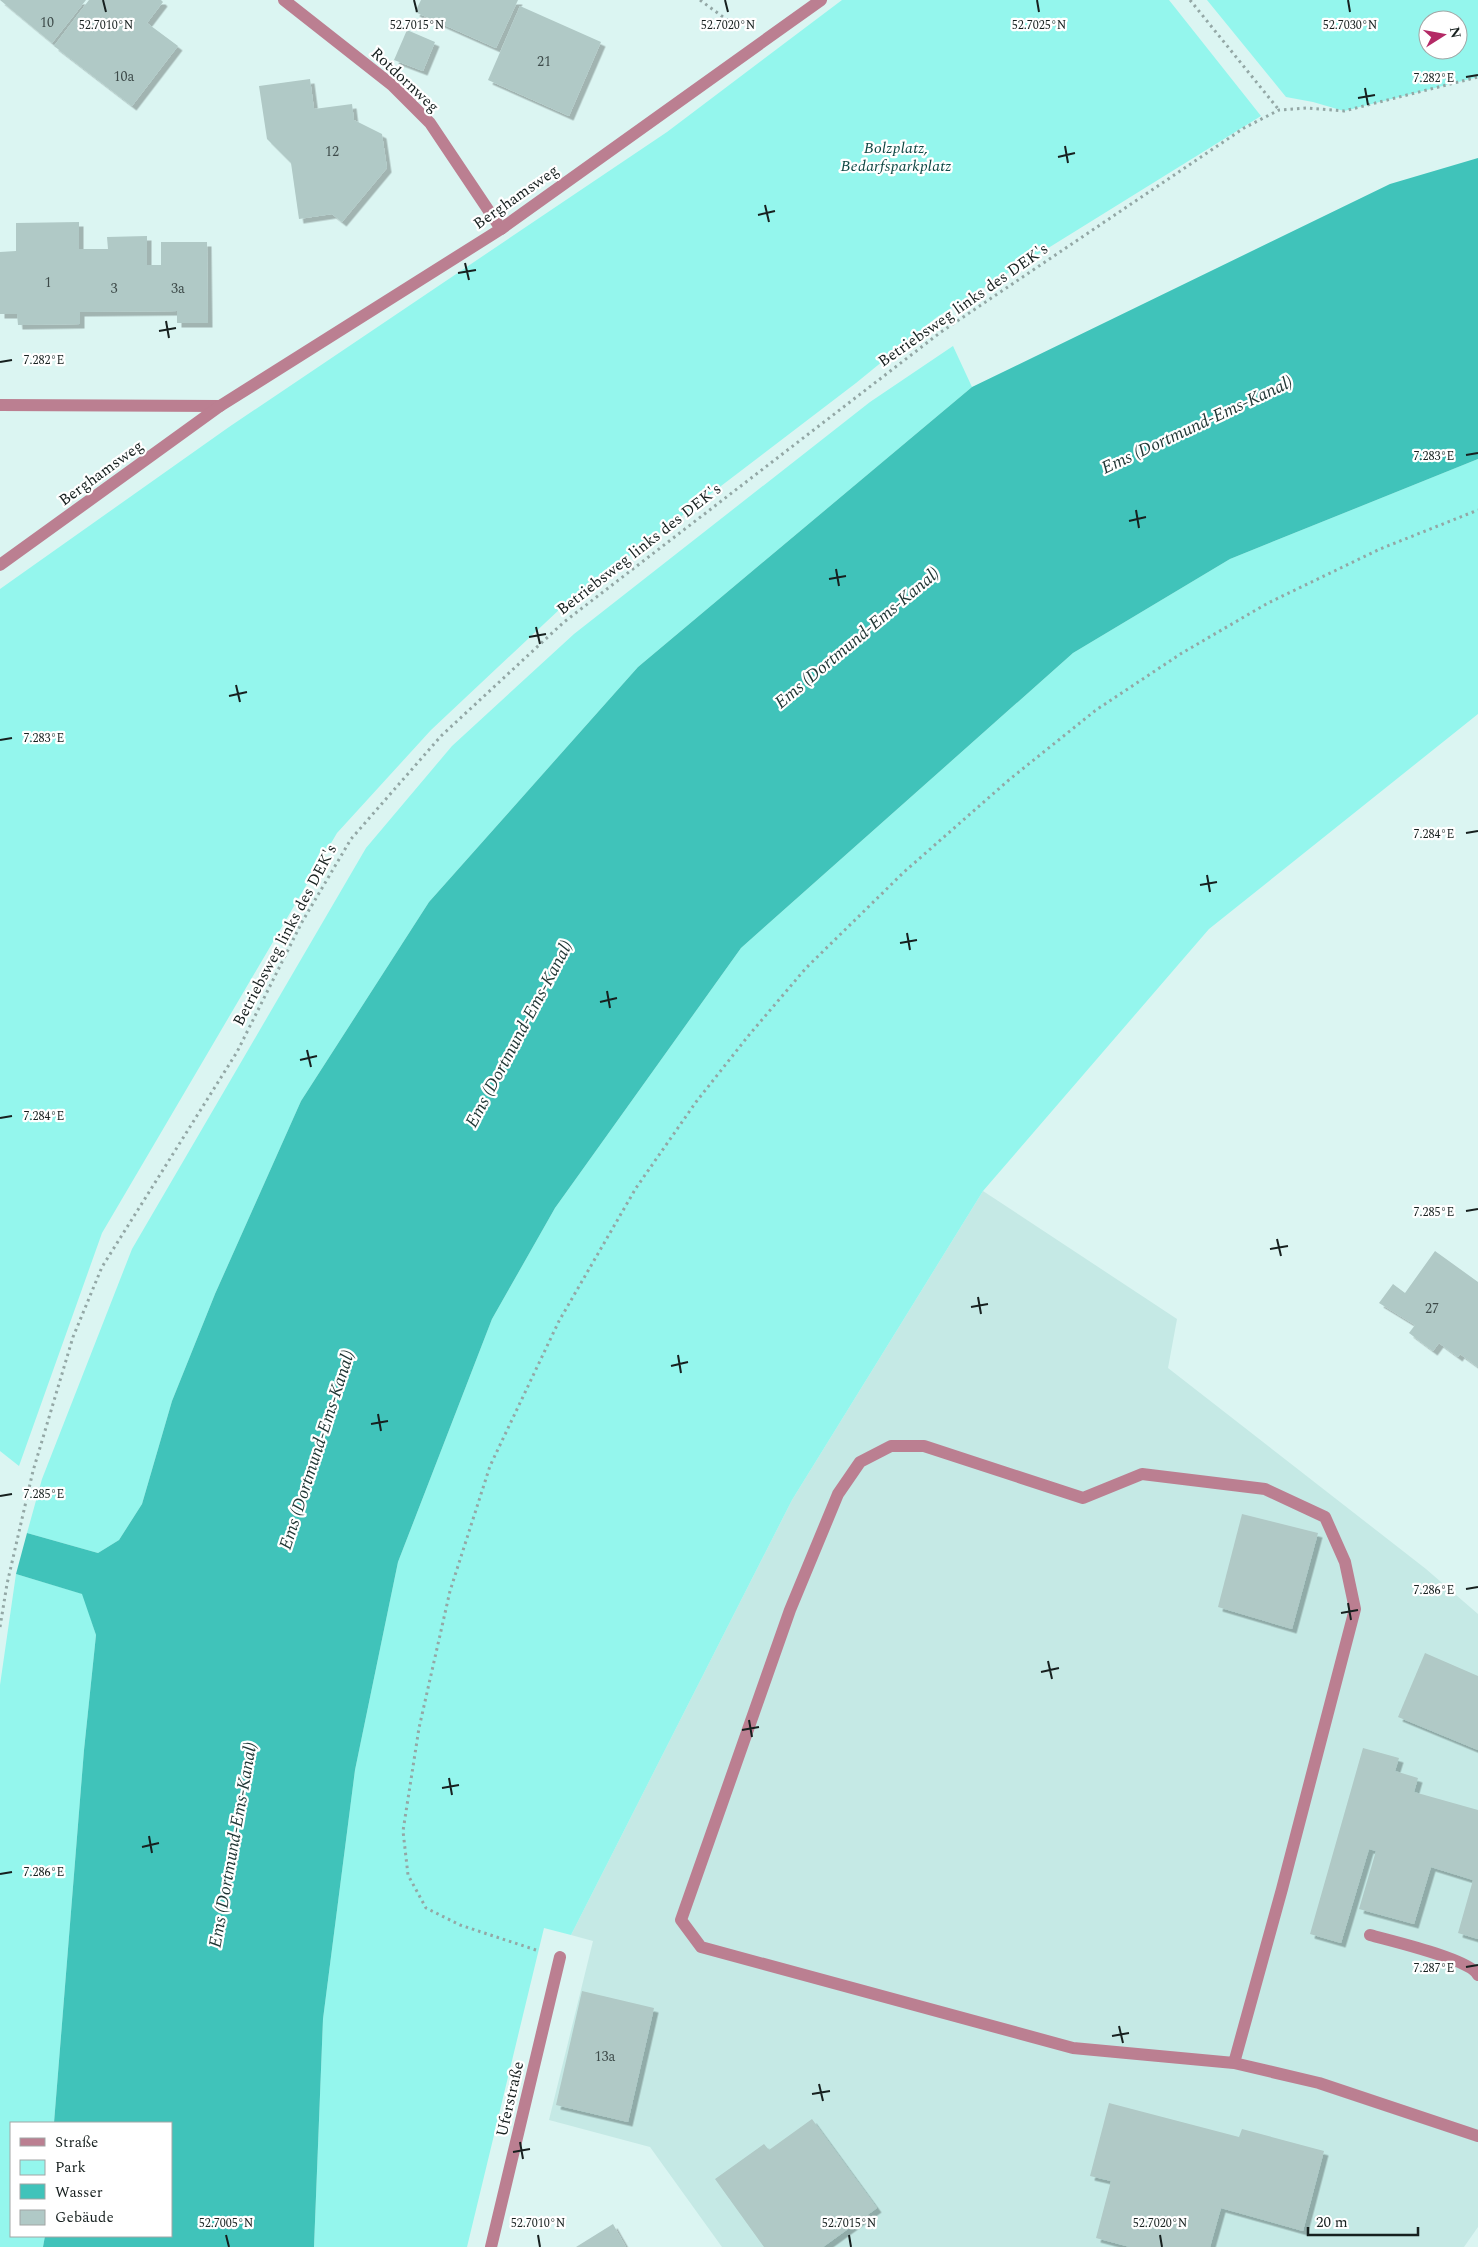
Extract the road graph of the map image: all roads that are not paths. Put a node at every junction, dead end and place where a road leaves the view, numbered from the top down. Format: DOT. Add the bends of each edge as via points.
graph roads {
  1 [pos="284,0"];
  2 [pos="821,0"];
  3 [pos="501,229"];
  4 [pos="0,405"];
  5 [pos="220,406"];
  6 [pos="0,565"];
  7 [pos="1370,1935"];
  8 [pos="560,1957"];
  9 [pos="1478,1975"];
  10 [pos="1234,2063"];
  11 [pos="1478,2136"];
  12 [pos="491,2247"];
  1 -- 3 [label="street, Rotdornweg" via="392,85 430,123"];
  2 -- 3 [label="street, Berghamsweg"];
  3 -- 5 [label="street, Berghamsweg"];
  4 -- 5 [label="street"];
  5 -- 6 [label="street, Berghamsweg"];
  7 -- 9 [label="street" via="1450,1958 1476,1970"];
  8 -- 12 [label="street, Uferstraße"];
  10 -- 10 [label="street" via="1073,2048 701,1947 681,1920 790,1610 838,1494 860,1462 891,1446 924,1446 1083,1498 1142,1474 1265,1489 1325,1517 1345,1562 1356,1609"];
  10 -- 11 [label="street" via="1319,2083"];
}
